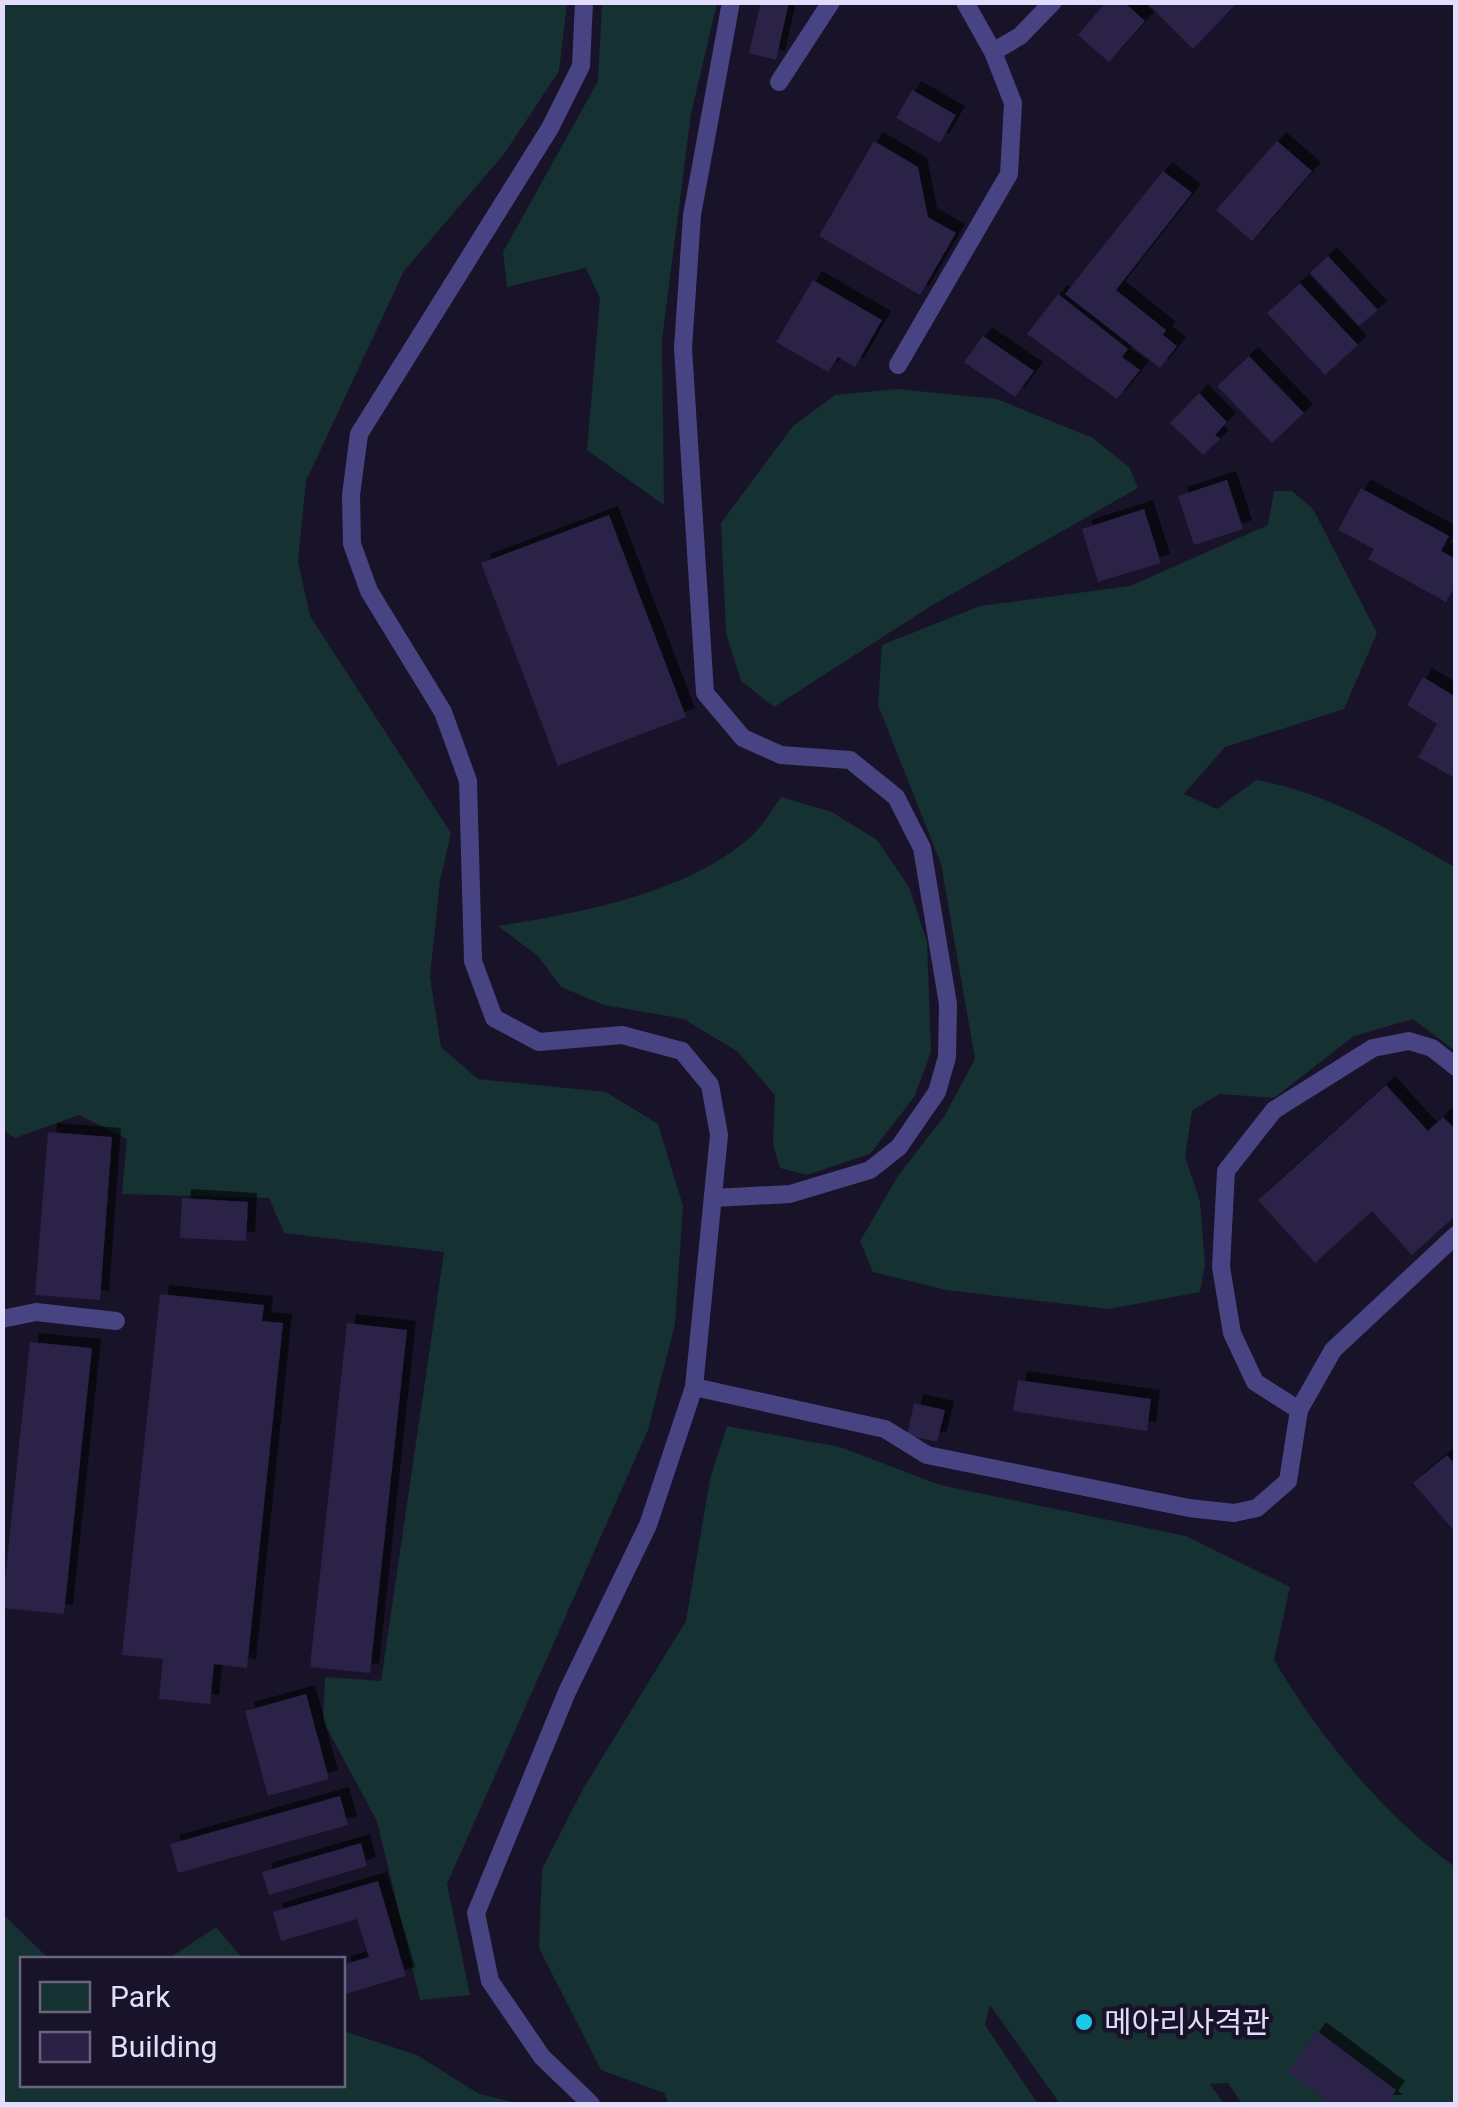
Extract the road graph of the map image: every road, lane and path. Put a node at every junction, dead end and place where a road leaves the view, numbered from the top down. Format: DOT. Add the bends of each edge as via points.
graph roads {
  1 [pos="584,2"];
  2 [pos="731,2"];
  3 [pos="831,2"];
  4 [pos="965,2"];
  5 [pos="1053,2"];
  6 [pos="993,52"];
  7 [pos="780,82"];
  8 [pos="898,365"];
  9 [pos="1456,1067"];
  10 [pos="713,1198"];
  11 [pos="1456,1235"];
  12 [pos="2,1319"];
  13 [pos="116,1321"];
  14 [pos="694,1387"];
  15 [pos="1300,1410"];
  16 [pos="591,2104"];
  1 -- 10 [label="lane" via="581,66 550,128 359,434 352,544 369,592 442,712 468,782 473,961 494,1018 539,1042 622,1035 682,1052 710,1085 718,1136"];
  2 -- 10 [label="lane" via="692,214 683,348 704,693 743,738 781,755 850,760 896,797 925,863 948,1004 947,1057 936,1092 900,1147 870,1170 790,1194"];
  3 -- 7 [label="lane"];
  4 -- 6 [label="lane"];
  5 -- 6 [label="lane"];
  6 -- 8 [label="lane" via="1013,104 1009,174"];
  9 -- 15 [label="lane" via="1432,1048 1409,1041 1374,1048 1274,1110 1226,1170 1222,1267 1232,1333 1255,1382"];
  10 -- 14 [label="lane"];
  11 -- 15 [label="lane" via="1333,1350"];
  12 -- 13 [label="lane" via="36,1312"];
  14 -- 15 [label="lane" via="885,1429 927,1455 1234,1513 1257,1508 1288,1481"];
  14 -- 16 [label="lane" via="648,1524 567,1692 476,1913 490,1981 542,2057"];
}
